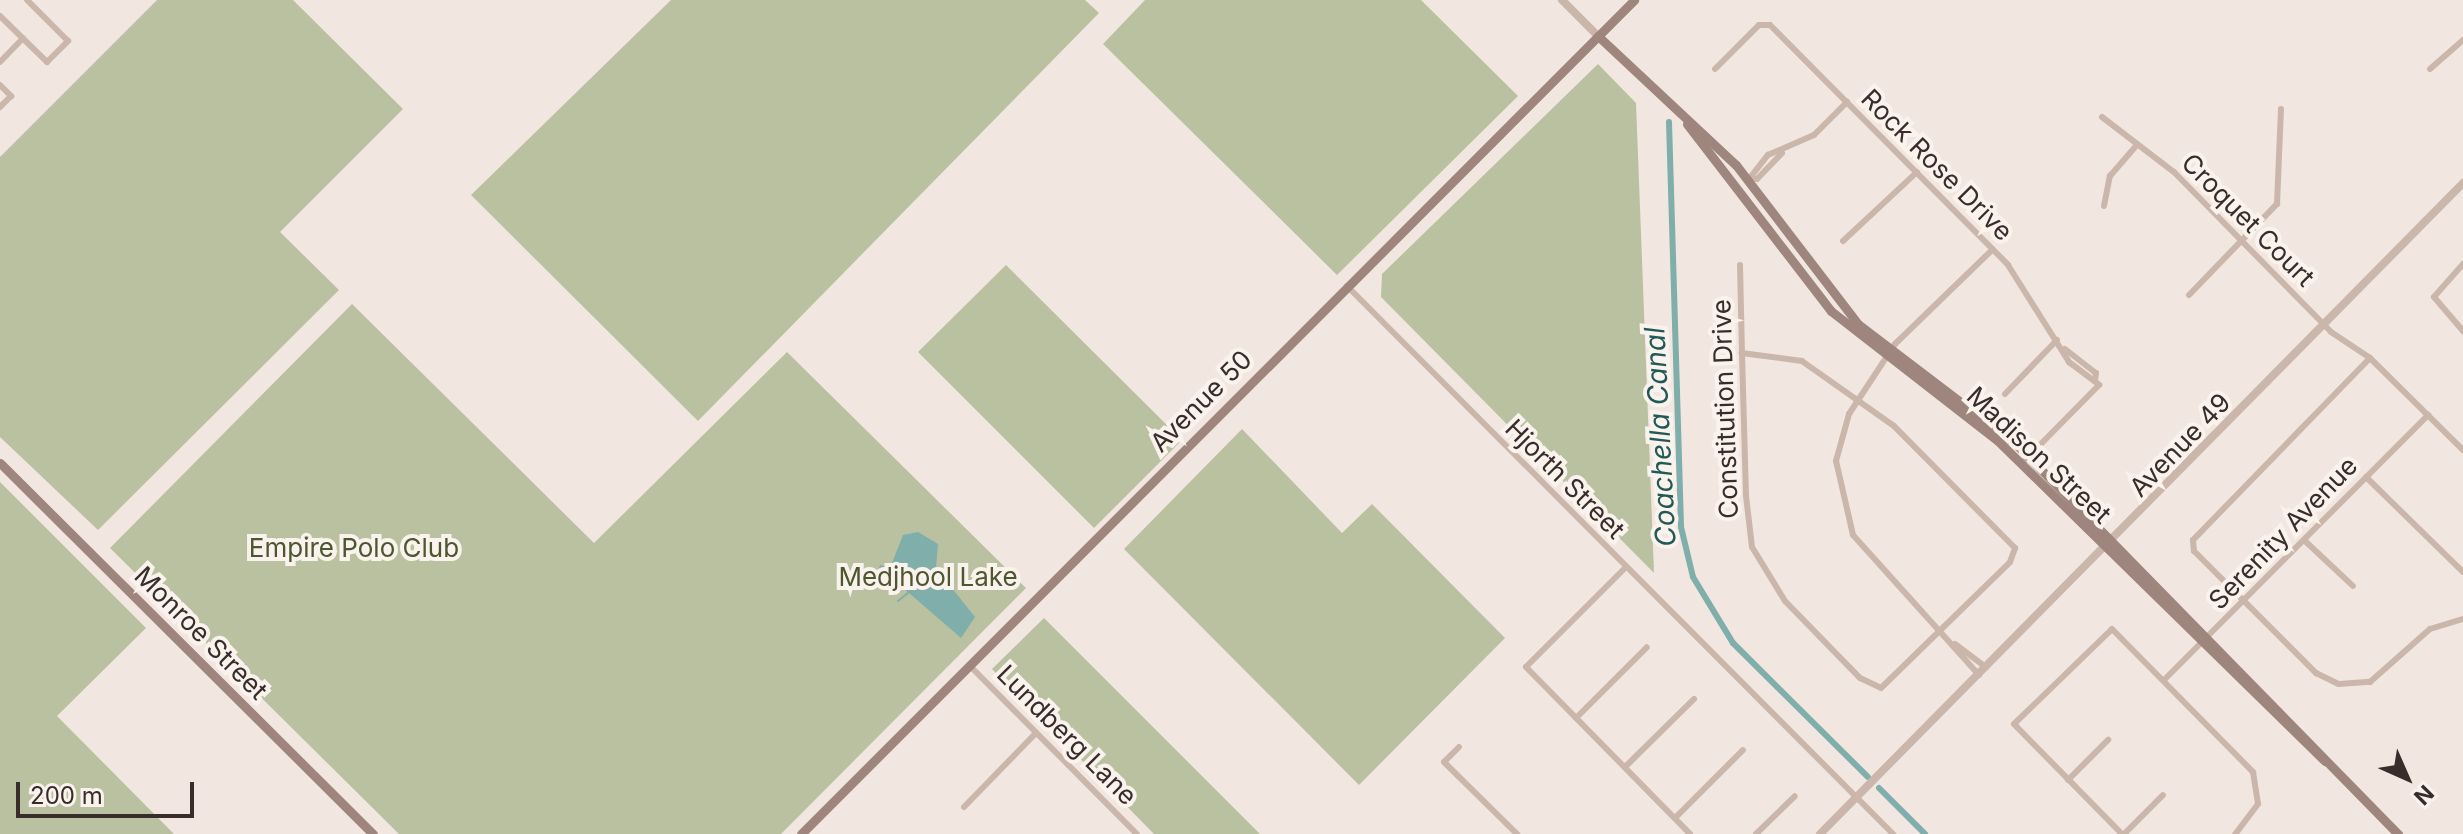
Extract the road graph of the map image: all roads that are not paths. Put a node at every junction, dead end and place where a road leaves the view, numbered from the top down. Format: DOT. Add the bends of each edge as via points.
graph roads {
  1 [pos="27,0"];
  2 [pos="1562,0"];
  3 [pos="1634,0"];
  4 [pos="0,16"];
  5 [pos="1598,36"];
  6 [pos="23,38"];
  7 [pos="2463,40"];
  8 [pos="0,62"];
  9 [pos="1715,69"];
  10 [pos="2430,69"];
  11 [pos="0,85"];
  12 [pos="1847,102"];
  13 [pos="1670,103"];
  14 [pos="0,107"];
  15 [pos="2281,109"];
  16 [pos="2102,117"];
  17 [pos="2135,147"];
  18 [pos="1782,153"];
  19 [pos="1760,162"];
  20 [pos="1768,170"];
  21 [pos="1917,172"];
  22 [pos="1749,178"];
  23 [pos="2463,183"];
  24 [pos="2104,206"];
  25 [pos="2241,239"];
  26 [pos="1843,241"];
  27 [pos="1993,249"];
  28 [pos="2463,264"];
  29 [pos="1740,265"];
  30 [pos="1347,286"];
  31 [pos="2189,295"];
  32 [pos="2325,325"];
  33 [pos="2463,331"];
  34 [pos="2057,340"];
  35 [pos="2065,349"];
  36 [pos="1742,353"];
  37 [pos="1888,354"];
  38 [pos="2370,358"];
  39 [pos="2097,383"];
  40 [pos="2005,394"];
  41 [pos="1857,402"];
  42 [pos="2428,415"];
  43 [pos="2463,450"];
  44 [pos="2025,460"];
  45 [pos="0,463"];
  46 [pos="2366,477"];
  47 [pos="2304,540"];
  48 [pos="2110,546"];
  49 [pos="1625,568"];
  50 [pos="2463,572"];
  51 [pos="2353,586"];
  52 [pos="2244,601"];
  53 [pos="2463,619"];
  54 [pos="1942,630"];
  55 [pos="2205,641"];
  56 [pos="1955,644"];
  57 [pos="1647,647"];
  58 [pos="1971,652"];
  59 [pos="1964,659"];
  60 [pos="969,665"];
  61 [pos="1984,672"];
  62 [pos="2165,679"];
  63 [pos="1694,699"];
  64 [pos="1576,718"];
  65 [pos="1036,733"];
  66 [pos="2108,740"];
  67 [pos="1459,747"];
  68 [pos="1743,750"];
  69 [pos="1625,767"];
  70 [pos="2068,780"];
  71 [pos="2163,795"];
  72 [pos="1795,796"];
  73 [pos="1857,797"];
  74 [pos="964,807"];
  75 [pos="1675,818"];
  76 [pos="373,834"];
  77 [pos="801,834"];
  78 [pos="1137,834"];
  79 [pos="1517,834"];
  80 [pos="1690,834"];
  81 [pos="1756,834"];
  82 [pos="1820,834"];
  83 [pos="1893,834"];
  84 [pos="2123,834"];
  85 [pos="2235,834"];
  86 [pos="2398,834"];
  1 -- 6 [label="street" via="68,41 47,62"];
  2 -- 5 [label="street, Madison Street"];
  3 -- 5 [label="main road, Avenue 50"];
  4 -- 6 [label="street"];
  5 -- 13 [label="main road, Madison Street"];
  5 -- 30 [label="main road, Avenue 50"];
  6 -- 8 [label="street"];
  7 -- 10 [label="street"];
  9 -- 12 [label="street, Rock Rose Drive" via="1765,23"];
  11 -- 14 [label="street" via="11,96"];
  12 -- 18 [label="street" via="1814,135"];
  12 -- 21 [label="street, Rock Rose Drive"];
  13 -- 22 [label="main road, Madison Street"];
  13 -- 37 [label="main road, Madison Street" via="1821,301"];
  15 -- 25 [label="street" via="2277,204"];
  16 -- 17 [label="street, Croquet Court"];
  17 -- 24 [label="street" via="2110,176"];
  17 -- 25 [label="street, Croquet Court" via="2174,172"];
  18 -- 19 [label="street"];
  18 -- 20 [label="street"];
  19 -- 20 [label="street"];
  19 -- 22 [label="street"];
  20 -- 22 [label="street"];
  21 -- 26 [label="street"];
  21 -- 27 [label="street, Rock Rose Drive"];
  22 -- 37 [label="main road, Madison Street" via="1835,299"];
  23 -- 32 [label="street, Avenue 49"];
  25 -- 31 [label="street"];
  25 -- 32 [label="street, Croquet Court"];
  27 -- 34 [label="street, Rock Rose Drive"];
  27 -- 37 [label="street"];
  28 -- 33 [label="street" via="2434,297"];
  29 -- 36 [label="street, Constitution Drive"];
  30 -- 49 [label="street, Hjorth Street"];
  30 -- 60 [label="main road, Avenue 50"];
  32 -- 38 [label="street, Croquet Court"];
  32 -- 48 [label="street, Avenue 49"];
  34 -- 35 [label="street, Rock Rose Drive"];
  34 -- 40 [label="street"];
  35 -- 39 [label="street, Rock Rose Drive" via="2069,362"];
  35 -- 39 [label="street, Rock Rose Drive" via="2096,373"];
  36 -- 41 [label="street" via="1791,356"];
  36 -- 54 [label="street, Constitution Drive" via="1752,547 1785,601 1860,678 1881,688"];
  37 -- 41 [label="street"];
  37 -- 44 [label="main road, Madison Street" via="1963,398"];
  38 -- 42 [label="street, Croquet Court"];
  38 -- 52 [label="street" via="2193,540 2194,551"];
  39 -- 44 [label="street"];
  41 -- 54 [label="street" via="1836,461 1843,513 1866,554"];
  41 -- 54 [label="street" via="1914,442 2015,548 2010,562"];
  42 -- 43 [label="street, Croquet Court"];
  42 -- 46 [label="street, Serenity Avenue"];
  44 -- 48 [label="main road, Madison Street"];
  45 -- 76 [label="main road, Monroe Street"];
  46 -- 47 [label="street, Serenity Avenue"];
  46 -- 50 [label="street"];
  47 -- 51 [label="street"];
  47 -- 52 [label="street, Serenity Avenue"];
  48 -- 55 [label="main road, Madison Street"];
  48 -- 61 [label="street, Avenue 49"];
  49 -- 64 [label="street" via="1526,667"];
  49 -- 73 [label="street, Hjorth Street"];
  52 -- 53 [label="street" via="2316,673 2350,686 2382,675 2441,622"];
  52 -- 55 [label="street, Serenity Avenue"];
  54 -- 56 [label="street"];
  55 -- 62 [label="street, Serenity Avenue"];
  55 -- 86 [label="main road, Madison Street"];
  56 -- 58 [label="street"];
  56 -- 59 [label="street"];
  57 -- 64 [label="street"];
  58 -- 59 [label="street"];
  58 -- 61 [label="street"];
  59 -- 61 [label="street"];
  60 -- 65 [label="street, Lundberg Lane"];
  60 -- 77 [label="main road, Avenue 50"];
  61 -- 73 [label="street, Avenue 49"];
  62 -- 70 [label="street" via="2112,629 2014,724"];
  62 -- 85 [label="street" via="2246,762 2260,794"];
  63 -- 69 [label="street"];
  64 -- 69 [label="street"];
  65 -- 74 [label="street"];
  65 -- 78 [label="street, Lundberg Lane"];
  66 -- 70 [label="street"];
  67 -- 79 [label="street" via="1444,762"];
  68 -- 75 [label="street"];
  69 -- 75 [label="street"];
  70 -- 84 [label="street"];
  71 -- 84 [label="street"];
  72 -- 81 [label="street"];
  73 -- 82 [label="street, Avenue 49"];
  73 -- 83 [label="street, Hjorth Street"];
  75 -- 80 [label="street"];
}
